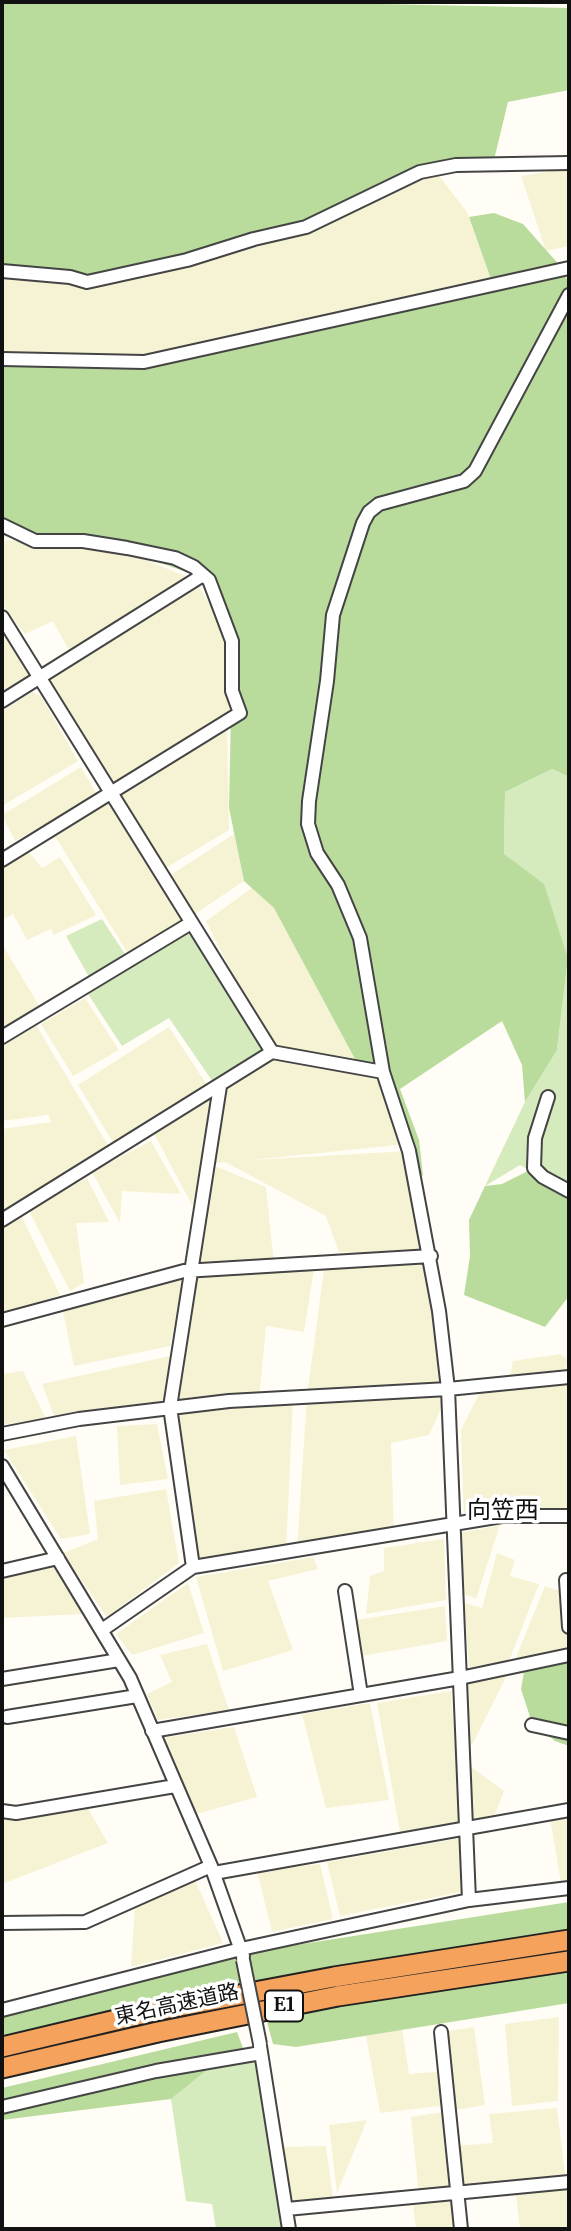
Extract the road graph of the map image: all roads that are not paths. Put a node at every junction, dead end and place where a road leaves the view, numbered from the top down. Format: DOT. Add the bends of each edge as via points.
graph roads {
  1 [pos="569,163"];
  2 [pos="569,268"];
  3 [pos="2,271"];
  4 [pos="569,295"];
  5 [pos="2,359"];
  6 [pos="2,525"];
  7 [pos="203,575"];
  8 [pos="2,617"];
  9 [pos="38,678"];
  10 [pos="2,701"];
  11 [pos="109,794"];
  12 [pos="2,860"];
  13 [pos="191,923"];
  14 [pos="2,1037"];
  15 [pos="272,1052"];
  16 [pos="383,1072"];
  17 [pos="220,1086"];
  18 [pos="548,1097"];
  19 [pos="569,1191"];
  20 [pos="2,1220"];
  21 [pos="431,1256"];
  22 [pos="192,1271"];
  23 [pos="2,1320"];
  24 [pos="569,1377"];
  25 [pos="448,1389"];
  26 [pos="170,1407"];
  27 [pos="2,1434"];
  28 [pos="2,1466"];
  29 [pos="569,1516"];
  30 [pos="453,1525"];
  31 [pos="58,1558"];
  32 [pos="192,1567"];
  33 [pos="2,1571"];
  34 [pos="566,1580"];
  35 [pos="345,1591"];
  36 [pos="569,1627"];
  37 [pos="102,1630"];
  38 [pos="569,1655"];
  39 [pos="120,1660"];
  40 [pos="460,1678"];
  41 [pos="2,1679"];
  42 [pos="361,1695"];
  43 [pos="137,1696"];
  44 [pos="7,1717"];
  45 [pos="532,1725"];
  46 [pos="152,1731"];
  47 [pos="569,1733"];
  48 [pos="175,1786"];
  49 [pos="569,1810"];
  50 [pos="2,1811"];
  51 [pos="466,1829"];
  52 [pos="213,1869"];
  53 [pos="569,1888"];
  54 [pos="469,1900"];
  55 [pos="2,1923"];
  56 [pos="569,1940"];
  57 [pos="242,1955"];
  58 [pos="569,1961"];
  59 [pos="2,2010"];
  60 [pos="441,2032"];
  61 [pos="2,2047"];
  62 [pos="261,2049"];
  63 [pos="2,2068"];
  64 [pos="2,2107"];
  65 [pos="569,2182"];
  66 [pos="457,2193"];
  67 [pos="287,2209"];
  68 [pos="289,2229"];
  69 [pos="461,2229"];
  1 -- 3 [label="street" via="456,165 420,172 306,227 88,282 70,276"];
  2 -- 5 [label="street" via="144,362"];
  4 -- 16 [label="street" via="475,471 464,481 379,504 369,512 332,615 308,824 317,853 338,885 360,939"];
  6 -- 7 [label="street" via="35,541 83,541 175,558"];
  7 -- 9 [label="street"];
  7 -- 11 [label="street" via="232,641 232,691 240,713"];
  8 -- 9 [label="street"];
  9 -- 10 [label="street"];
  9 -- 11 [label="street"];
  11 -- 12 [label="street"];
  11 -- 13 [label="street"];
  13 -- 14 [label="street"];
  13 -- 15 [label="street"];
  15 -- 16 [label="street"];
  15 -- 17 [label="street"];
  16 -- 21 [label="street" via="409,1152"];
  17 -- 20 [label="street"];
  17 -- 22 [label="street"];
  18 -- 19 [label="street" via="535,1138 534,1168"];
  21 -- 22 [label="street"];
  21 -- 25 [label="street"];
  22 -- 23 [label="street"];
  22 -- 26 [label="street"];
  24 -- 25 [label="street"];
  25 -- 26 [label="street"];
  25 -- 30 [label="street"];
  26 -- 27 [label="street"];
  26 -- 32 [label="street"];
  28 -- 31 [label="street"];
  29 -- 30 [label="street" via="502,1516"];
  30 -- 32 [label="street"];
  30 -- 40 [label="street"];
  31 -- 33 [label="street"];
  31 -- 37 [label="street"];
  32 -- 37 [label="street"];
  34 -- 36 [label="street"];
  35 -- 42 [label="street"];
  37 -- 39 [label="street"];
  38 -- 40 [label="street"];
  39 -- 41 [label="street"];
  39 -- 43 [label="street"];
  40 -- 42 [label="street"];
  40 -- 51 [label="street"];
  42 -- 46 [label="street"];
  43 -- 44 [label="street"];
  43 -- 46 [label="street"];
  45 -- 47 [label="street"];
  46 -- 48 [label="street"];
  48 -- 50 [label="street" via="16,1813"];
  48 -- 52 [label="street"];
  49 -- 51 [label="street"];
  51 -- 52 [label="street"];
  51 -- 54 [label="street"];
  52 -- 55 [label="street" via="85,1922"];
  52 -- 57 [label="street"];
  53 -- 54 [label="street"];
  54 -- 57 [label="street"];
  56 -- 61 [label="highway, 東名高速道路 / E1" via="334,1977 154,2011"];
  57 -- 59 [label="street"];
  57 -- 62 [label="street, bridge"];
  58 -- 63 [label="highway, 東名高速道路 / E1" via="338,1996"];
  60 -- 66 [label="street"];
  62 -- 64 [label="street"];
  62 -- 67 [label="street"];
  65 -- 66 [label="street"];
  66 -- 67 [label="street"];
  66 -- 69 [label="street"];
  67 -- 68 [label="street"];
}
